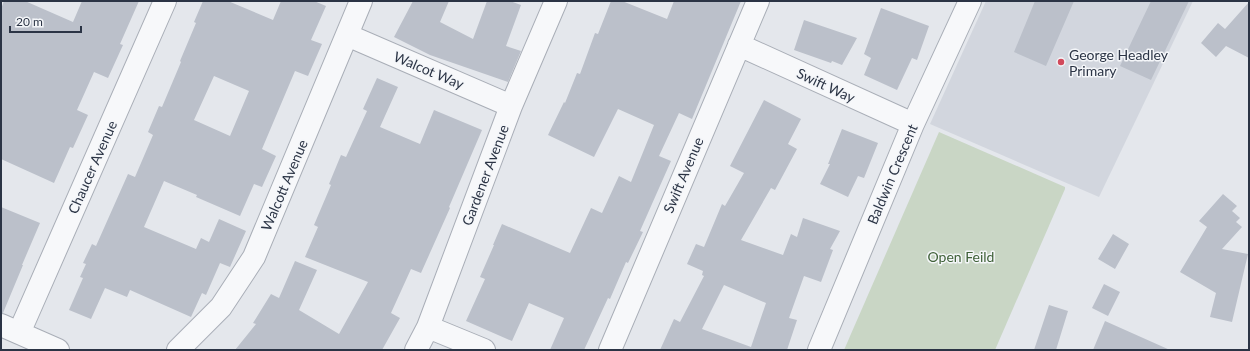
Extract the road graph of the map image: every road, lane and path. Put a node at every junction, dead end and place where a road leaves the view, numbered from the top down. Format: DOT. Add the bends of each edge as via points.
graph roads {
  1 [pos="165,1"];
  2 [pos="361,1"];
  3 [pos="556,1"];
  4 [pos="758,1"];
  5 [pos="970,1"];
  6 [pos="346,35"];
  7 [pos="738,45"];
  8 [pos="511,106"];
  9 [pos="913,124"];
  10 [pos="428,327"];
  11 [pos="10,329"];
  12 [pos="58,350"];
  13 [pos="178,350"];
  14 [pos="416,350"];
  15 [pos="484,350"];
  16 [pos="610,350"];
  17 [pos="819,350"];
  1 -- 11 [label="street, Chaucer Avenue"];
  2 -- 6 [label="street, Walcott Avenue"];
  3 -- 8 [label="street, Gardener Avenue"];
  4 -- 7 [label="street, Swift Avenue"];
  5 -- 9 [label="street, Baldwin Crescent"];
  6 -- 8 [label="street, Walcot Way"];
  6 -- 13 [label="street, Walcott Avenue" via="254,257 221,307"];
  7 -- 9 [label="street, Swift Way"];
  7 -- 16 [label="street, Swift Avenue"];
  8 -- 10 [label="street, Gardener Avenue"];
  9 -- 17 [label="street, Baldwin Crescent"];
  10 -- 14 [label="street, Gardener Avenue"];
  10 -- 15 [label="street"];
  11 -- 12 [label="street"];
}
